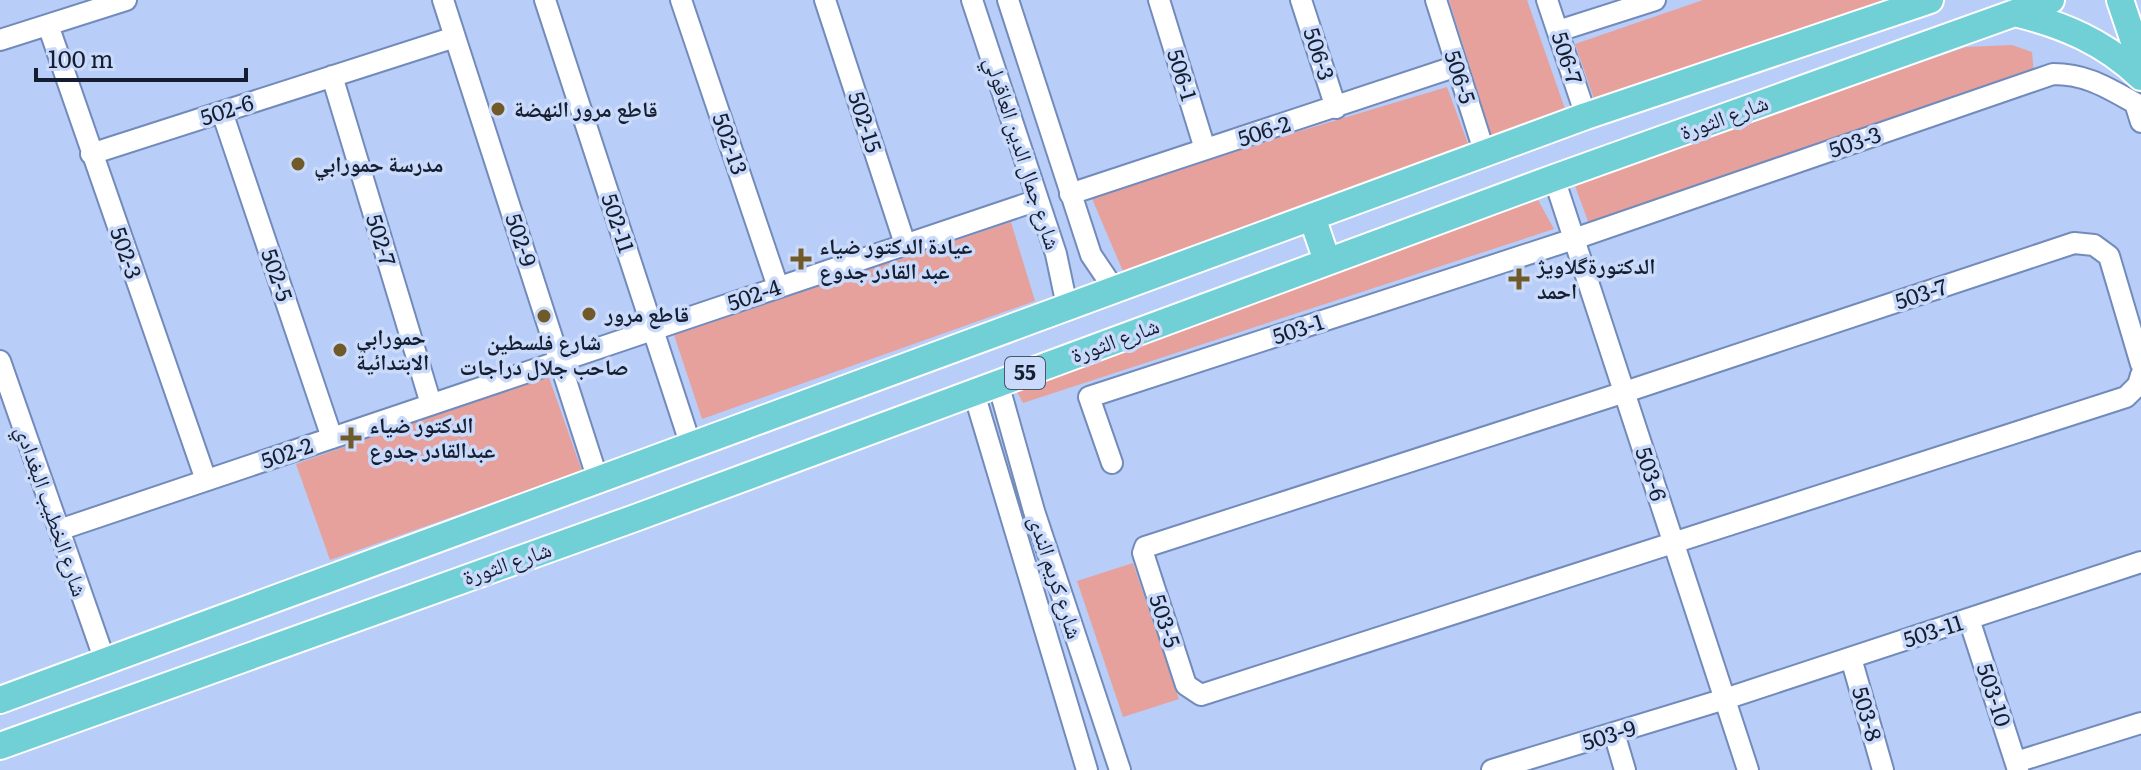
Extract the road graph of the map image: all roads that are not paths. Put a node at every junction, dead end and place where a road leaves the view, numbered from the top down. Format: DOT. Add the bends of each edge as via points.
graph roads {
  1 [pos="126,0"];
  2 [pos="443,0"];
  3 [pos="545,0"];
  4 [pos="681,0"];
  5 [pos="825,0"];
  6 [pos="972,0"];
  7 [pos="1008,0"];
  8 [pos="1159,0"];
  9 [pos="1301,0"];
  10 [pos="1436,0"];
  11 [pos="1547,0"];
  12 [pos="1655,0"];
  13 [pos="1930,0"];
  14 [pos="2051,0"];
  15 [pos="2120,0"];
  16 [pos="2015,13"];
  17 [pos="48,25"];
  18 [pos="1558,31"];
  19 [pos="455,37"];
  20 [pos="0,40"];
  21 [pos="2141,62"];
  22 [pos="1457,66"];
  23 [pos="332,76"];
  24 [pos="2141,77"];
  25 [pos="1336,108"];
  26 [pos="222,112"];
  27 [pos="2138,112"];
  28 [pos="1586,116"];
  29 [pos="1205,149"];
  30 [pos="91,154"];
  31 [pos="1485,154"];
  32 [pos="1554,178"];
  33 [pos="1070,194"];
  34 [pos="1038,200"];
  35 [pos="1312,217"];
  36 [pos="1574,239"];
  37 [pos="905,244"];
  38 [pos="1088,244"];
  39 [pos="1056,254"];
  40 [pos="1327,261"];
  41 [pos="778,287"];
  42 [pos="1114,289"];
  43 [pos="1067,306"];
  44 [pos="653,330"];
  45 [pos="607,345"];
  46 [pos="0,361"];
  47 [pos="560,361"];
  48 [pos="2141,364"];
  49 [pos="2141,375"];
  50 [pos="986,388"];
  51 [pos="1625,392"];
  52 [pos="431,404"];
  53 [pos="332,438"];
  54 [pos="691,446"];
  55 [pos="1112,463"];
  56 [pos="206,480"];
  57 [pos="598,480"];
  58 [pos="59,530"];
  59 [pos="1674,543"];
  60 [pos="2141,562"];
  61 [pos="1969,619"];
  62 [pos="1851,658"];
  63 [pos="105,661"];
  64 [pos="0,699"];
  65 [pos="1725,699"];
  66 [pos="2141,723"];
  67 [pos="1614,733"];
  68 [pos="0,746"];
  69 [pos="2017,766"];
  70 [pos="1087,770"];
  71 [pos="1120,770"];
  72 [pos="1492,770"];
  73 [pos="1625,770"];
  74 [pos="1748,770"];
  75 [pos="1883,770"];
  1 -- 17 [label="street"];
  2 -- 19 [label="street, 502-9"];
  3 -- 44 [label="street, 502-11"];
  4 -- 41 [label="street, 502-13"];
  5 -- 37 [label="street, 502-15"];
  6 -- 34 [label="street, شارع جمال الدين العاقولي"];
  7 -- 33 [label="street, شارع جمال الدين العاقولي"];
  8 -- 29 [label="street, 506-1"];
  9 -- 25 [label="street, 506-3"];
  10 -- 22 [label="street, 506-5"];
  11 -- 18 [label="street, 506-7"];
  12 -- 18 [label="street"];
  13 -- 28 [label="main road, شارع الثورة / 55"];
  14 -- 16 [label="main road, شارع الثورة / 55"];
  15 -- 21 [label="main road"];
  16 -- 24 [label="main road" via="2087,36"];
  16 -- 32 [label="main road, شارع الثورة / 55"];
  17 -- 20 [label="street"];
  17 -- 30 [label="street, 502-3"];
  18 -- 28 [label="street, 506-7"];
  19 -- 23 [label="street, 502-6"];
  19 -- 47 [label="street, 502-9"];
  22 -- 25 [label="street, 506-2"];
  22 -- 31 [label="street, 506-5"];
  23 -- 26 [label="street, 502-6"];
  23 -- 52 [label="street, 502-7"];
  25 -- 29 [label="street, 506-2"];
  26 -- 30 [label="street, 502-6"];
  26 -- 53 [label="street, 502-5"];
  27 -- 36 [label="street, 503-3" via="2104,86 2075,74 2053,74"];
  28 -- 31 [label="main road, شارع الثورة / 55"];
  29 -- 33 [label="street, 506-2"];
  30 -- 56 [label="street, 502-3"];
  31 -- 35 [label="main road, شارع الثورة / 55"];
  32 -- 36 [label="street, 503-6"];
  32 -- 40 [label="main road, شارع الثورة / 55"];
  33 -- 38 [label="street, شارع جمال الدين العاقولي"];
  34 -- 37 [label="street, 502-4"];
  34 -- 39 [label="street, شارع جمال الدين العاقولي"];
  35 -- 40 [label="main road"];
  35 -- 42 [label="main road, شارع الثورة / 55"];
  36 -- 51 [label="street, 503-6"];
  36 -- 55 [label="street, 503-1" via="1089,397"];
  37 -- 41 [label="street, 502-4"];
  38 -- 39 [label="street"];
  38 -- 42 [label="street, شارع جمال الدين العاقولي"];
  39 -- 43 [label="street, شارع جمال الدين العاقولي"];
  40 -- 50 [label="main road, شارع الثورة / 55"];
  41 -- 44 [label="street, 502-4"];
  42 -- 43 [label="main road, شارع الثورة / 55"];
  43 -- 54 [label="main road, شارع الثورة / 55"];
  44 -- 45 [label="street, 502-4"];
  44 -- 54 [label="street, 502-11"];
  45 -- 47 [label="street, 502-2"];
  46 -- 58 [label="street, شارع الخطيب البغدادي"];
  47 -- 52 [label="street, 502-2"];
  47 -- 57 [label="street, 502-9"];
  48 -- 51 [label="street, 503-7" via="2109,256 2094,245 2074,243"];
  49 -- 59 [label="street" via="2126,397"];
  50 -- 68 [label="main road, شارع الثورة / 55"];
  50 -- 70 [label="street, شارع كريم الندى"];
  50 -- 71 [label="street, شارع كريم الندى" via="1034,511"];
  51 -- 59 [label="street, 503-6"];
  51 -- 59 [label="street, 503-5" via="1145,547 1143,553 1186,685 1201,695"];
  52 -- 53 [label="street, 502-2"];
  53 -- 56 [label="street, 502-2"];
  54 -- 57 [label="main road, شارع الثورة / 55"];
  56 -- 58 [label="street, 502-2"];
  57 -- 63 [label="main road, شارع الثورة / 55"];
  58 -- 63 [label="street, شارع الخطيب البغدادي"];
  59 -- 65 [label="street, 503-6"];
  60 -- 61 [label="street, 503-11"];
  61 -- 62 [label="street, 503-11"];
  61 -- 69 [label="street, 503-10"];
  62 -- 65 [label="street, 503-11"];
  62 -- 75 [label="street, 503-8"];
  63 -- 64 [label="main road, شارع الثورة / 55"];
  65 -- 67 [label="street, 503-9"];
  65 -- 74 [label="street, 503-6"];
  66 -- 69 [label="street"];
  67 -- 72 [label="street, 503-9"];
  67 -- 73 [label="street"];
}
